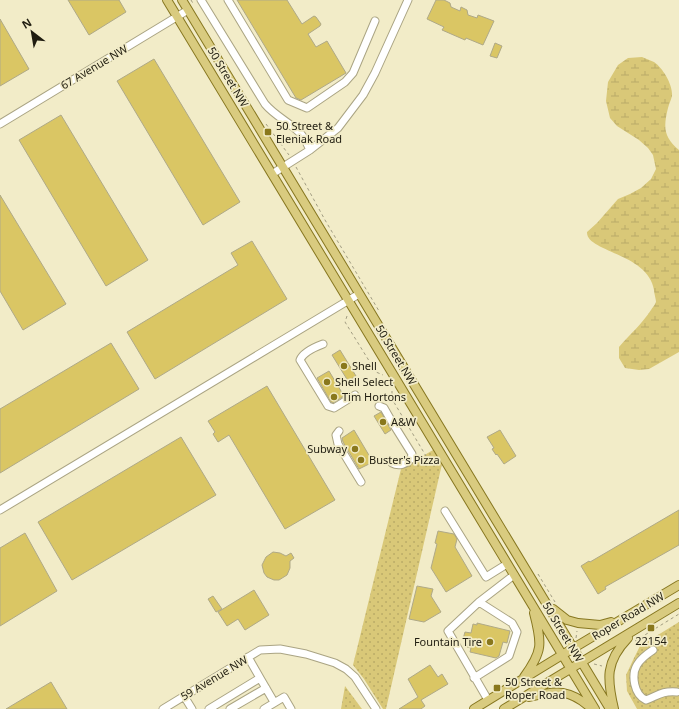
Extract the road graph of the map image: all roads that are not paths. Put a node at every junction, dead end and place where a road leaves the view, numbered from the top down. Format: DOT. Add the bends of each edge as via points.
graph roads {
  1 [pos="167,0"];
  2 [pos="182,0"];
  3 [pos="201,0"];
  4 [pos="228,0"];
  5 [pos="408,0"];
  6 [pos="192,8"];
  7 [pos="177,16"];
  8 [pos="375,21"];
  9 [pos="0,124"];
  10 [pos="310,150"];
  11 [pos="283,167"];
  12 [pos="272,174"];
  13 [pos="359,294"];
  14 [pos="348,301"];
  15 [pos="323,344"];
  16 [pos="355,395"];
  17 [pos="379,406"];
  18 [pos="339,431"];
  19 [pos="392,463"];
  20 [pos="361,482"];
  21 [pos="0,510"];
  22 [pos="445,511"];
  23 [pos="507,564"];
  24 [pos="514,575"];
  25 [pos="679,585"];
  26 [pos="544,600"];
  27 [pos="479,602"];
  28 [pos="679,603"];
  29 [pos="532,605"];
  30 [pos="625,618"];
  31 [pos="636,630"];
  32 [pos="575,644"];
  33 [pos="654,650"];
  34 [pos="562,655"];
  35 [pos="248,657"];
  36 [pos="582,662"];
  37 [pos="571,668"];
  38 [pos="260,678"];
  39 [pos="474,678"];
  40 [pos="522,680"];
  41 [pos="266,688"];
  42 [pos="677,692"];
  43 [pos="184,696"];
  44 [pos="522,698"];
  45 [pos="488,700"];
  46 [pos="274,702"];
  47 [pos="163,709"];
  48 [pos="192,709"];
  49 [pos="209,709"];
  50 [pos="230,709"];
  51 [pos="264,709"];
  52 [pos="292,709"];
  53 [pos="376,709"];
  54 [pos="474,709"];
  55 [pos="504,709"];
  56 [pos="594,709"];
  57 [pos="610,709"];
  58 [pos="614,709"];
  1 -- 7 [label="main road, 50 Street NW"];
  2 -- 6 [label="main road, 50 Street NW"];
  3 -- 10 [label="street, 50 Street NW" via="265,104 300,133"];
  4 -- 8 [label="street" via="288,100 306,108 345,82 353,72"];
  5 -- 10 [label="street" via="363,96 338,128"];
  6 -- 7 [label="street, 67 Avenue NW"];
  6 -- 11 [label="main road, 50 Street NW"];
  7 -- 9 [label="street, 67 Avenue NW"];
  7 -- 12 [label="main road, 50 Street NW"];
  10 -- 11 [label="street"];
  11 -- 12 [label="street"];
  11 -- 13 [label="main road, 50 Street NW"];
  12 -- 14 [label="main road, 50 Street NW"];
  13 -- 14 [label="street"];
  13 -- 26 [label="main road, 50 Street NW"];
  14 -- 21 [label="street"];
  14 -- 23 [label="main road, 50 Street NW"];
  15 -- 16 [label="street" via="306,352 300,360 328,406 334,408"];
  17 -- 19 [label="street" via="384,408 412,454 411,459 404,464"];
  18 -- 20 [label="street" via="336,435 338,444"];
  22 -- 23 [label="street" via="486,577"];
  23 -- 24 [label="main road, 50 Street NW"];
  24 -- 27 [label="street"];
  24 -- 29 [label="main road, 50 Street NW"];
  25 -- 30 [label="main road, Roper Road NW"];
  26 -- 30 [label="main road" via="566,620 578,623 600,625"];
  26 -- 32 [label="main road, 50 Street NW"];
  27 -- 39 [label="street" via="448,631"];
  27 -- 39 [label="street" via="512,623 517,632 509,656"];
  28 -- 31 [label="main road, Roper Road NW"];
  29 -- 34 [label="main road, 50 Street NW"];
  29 -- 40 [label="main road" via="539,632 539,650 535,662"];
  30 -- 32 [label="main road, Roper Road NW"];
  31 -- 36 [label="main road, Roper Road NW"];
  31 -- 58 [label="main road" via="616,653 610,668 609,689"];
  32 -- 34 [label="main road, Roper Road NW"];
  32 -- 36 [label="main road, 50 Street NW"];
  33 -- 42 [label="street" via="644,656 637,665 634,674 636,691 646,700 667,691"];
  34 -- 37 [label="main road, 50 Street NW"];
  34 -- 40 [label="main road, Roper Road NW"];
  35 -- 38 [label="street"];
  35 -- 43 [label="street, 59 Avenue NW"];
  35 -- 53 [label="street, 59 Avenue NW" via="260,650 280,649 335,663 355,678"];
  36 -- 37 [label="main road, Roper Road NW"];
  36 -- 57 [label="main road, 50 Street NW"];
  37 -- 44 [label="main road, Roper Road NW"];
  37 -- 56 [label="main road, 50 Street NW"];
  38 -- 41 [label="street"];
  38 -- 49 [label="street"];
  39 -- 45 [label="street"];
  40 -- 45 [label="main road, Roper Road NW"];
  41 -- 46 [label="street"];
  41 -- 50 [label="street"];
  43 -- 47 [label="street, 59 Avenue NW"];
  43 -- 48 [label="street"];
  44 -- 55 [label="main road, Roper Road NW"];
  44 -- 56 [label="main road" via="563,693 579,698"];
  45 -- 54 [label="main road, Roper Road NW"];
  46 -- 51 [label="street"];
  46 -- 52 [label="street" via="284,697"];
}
